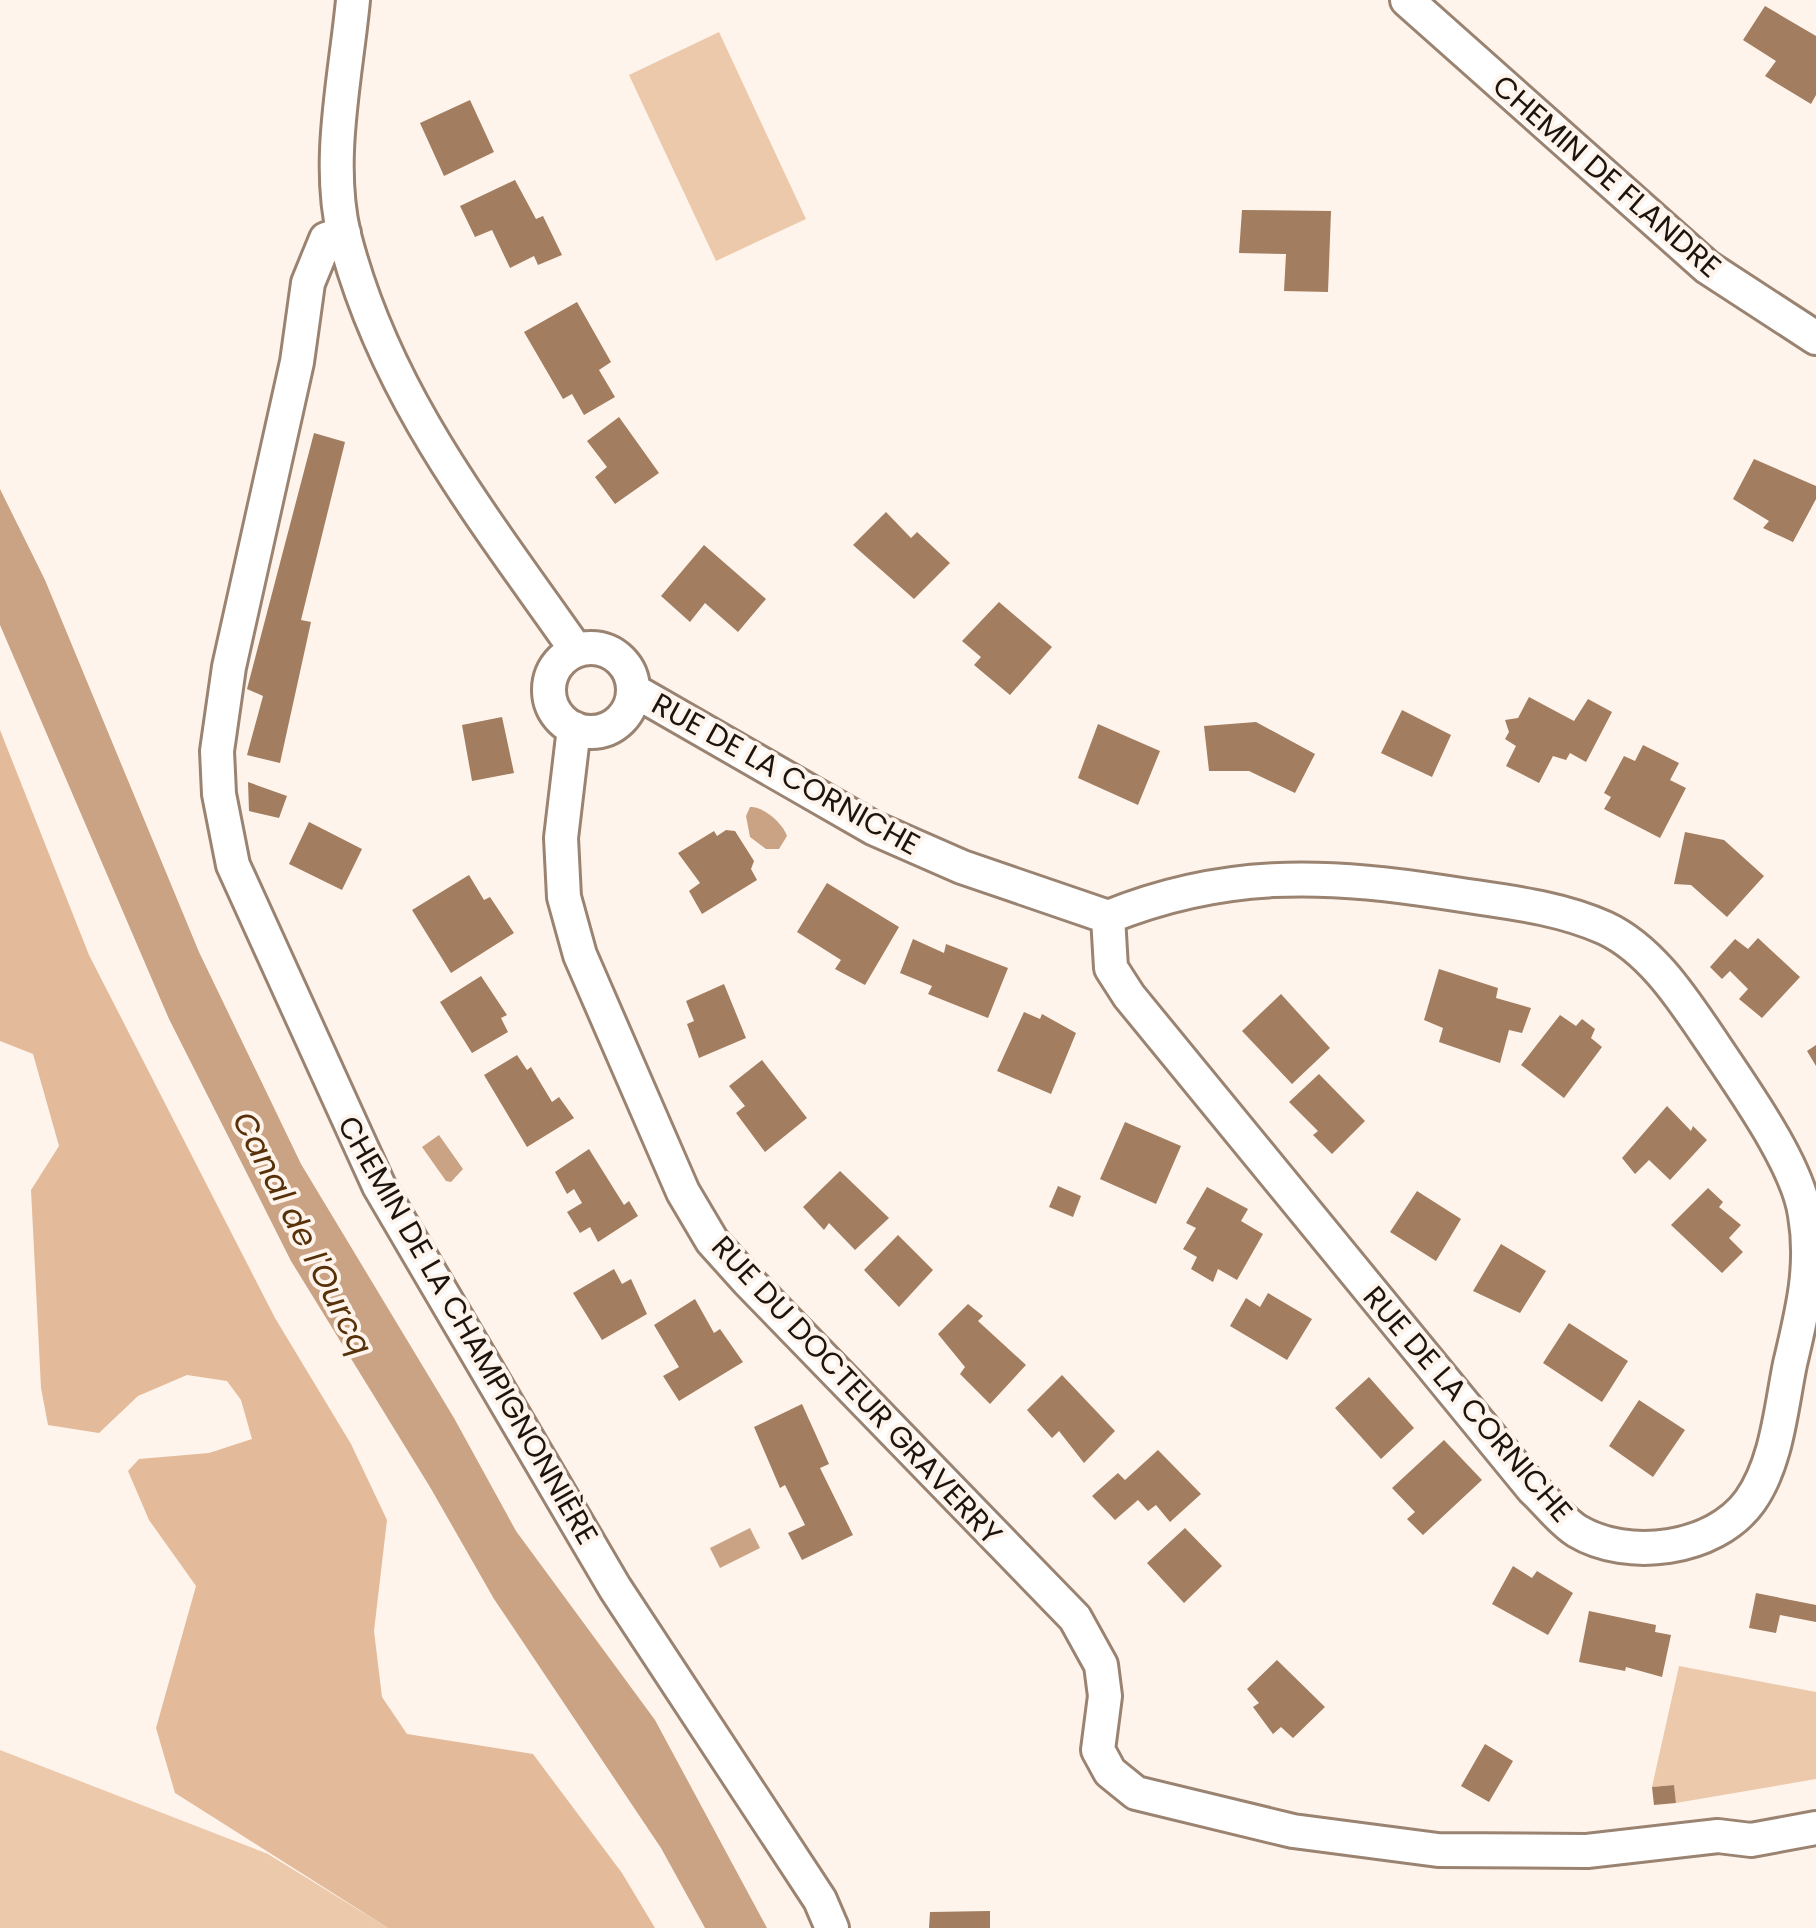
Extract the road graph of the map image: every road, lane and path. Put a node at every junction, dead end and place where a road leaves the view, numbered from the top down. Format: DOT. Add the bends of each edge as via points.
graph roads {
  1 [pos="353,0"];
  2 [pos="1407,0"];
  3 [pos="344,234"];
  4 [pos="1816,338"];
  5 [pos="576,650"];
  6 [pos="633,690"];
  7 [pos="574,728"];
  8 [pos="1108,917"];
  9 [pos="1816,1805"];
  10 [pos="1816,1828"];
  11 [pos="1718,1836"];
  12 [pos="832,1928"];
  1 -- 3 [label="street" via="338,160"];
  2 -- 4 [label="street, CHEMIN DE FLANDRE" via="1706,268"];
  3 -- 5 [label="street" via="386,362 432,446"];
  3 -- 12 [label="street, CHEMIN DE LA CHAMPIGNONNIÈRE" via="326,239 308,283 230,667 217,750 218,794 234,865 379,1186 576,1524"];
  5 -- 6 [label="street" via="612,652 627,667"];
  5 -- 7 [label="street" via="563,658 550,682 556,715"];
  6 -- 7 [label="street" via="626,713 613,726"];
  6 -- 8 [label="street, RUE DE LA CORNICHE" via="873,828 962,868"];
  7 -- 11 [label="street, RUE DU DOCTEUR GRAVERRY" via="561,838 564,897 605,1019 684,1192 712,1241 748,1281 1075,1618 1101,1666 1105,1696 1098,1750 1110,1772 1136,1793 1292,1832 1438,1850 1586,1851"];
  8 -- 8 [label="street, RUE DE LA CORNICHE" via="1166,893 1227,883 1375,881 1551,910 1607,929 1653,964 1752,1101 1805,1210 1811,1263 1803,1306 1768,1465 1749,1503 1685,1543 1611,1546 1576,1530 1533,1489 1129,996 1112,968"];
  9 -- 11 [label="street" via="1747,1819"];
  10 -- 11 [label="street" via="1751,1840"];
}
